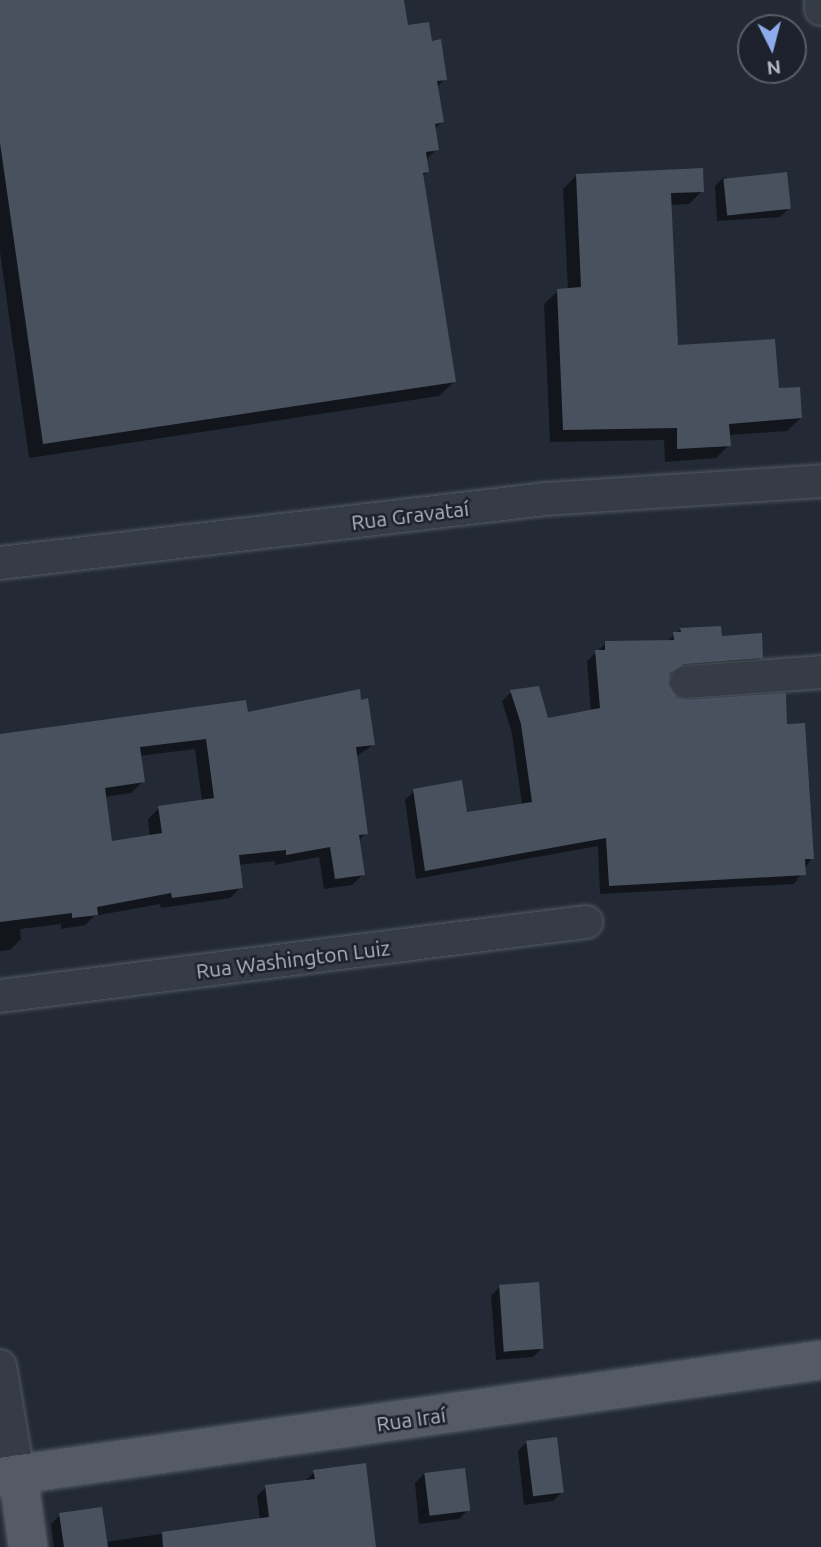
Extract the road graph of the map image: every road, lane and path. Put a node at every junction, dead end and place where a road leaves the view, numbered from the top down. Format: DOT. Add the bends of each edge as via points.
graph roads {
  1 [pos="821,2"];
  2 [pos="821,9"];
  3 [pos="821,481"];
  4 [pos="0,563"];
  5 [pos="821,672"];
  6 [pos="686,682"];
  7 [pos="586,922"];
  8 [pos="0,996"];
  9 [pos="821,1360"];
  10 [pos="0,1366"];
  11 [pos="9,1475"];
  12 [pos="28,1547"];
  1 -- 2 [label="street"];
  3 -- 4 [label="street, Rua Gravataí" via="546,499"];
  5 -- 6 [label="street"];
  7 -- 8 [label="street, Rua Washington Luiz"];
  9 -- 11 [label="main road, Rua Iraí"];
  10 -- 11 [label="street"];
  11 -- 12 [label="main road"];
}
